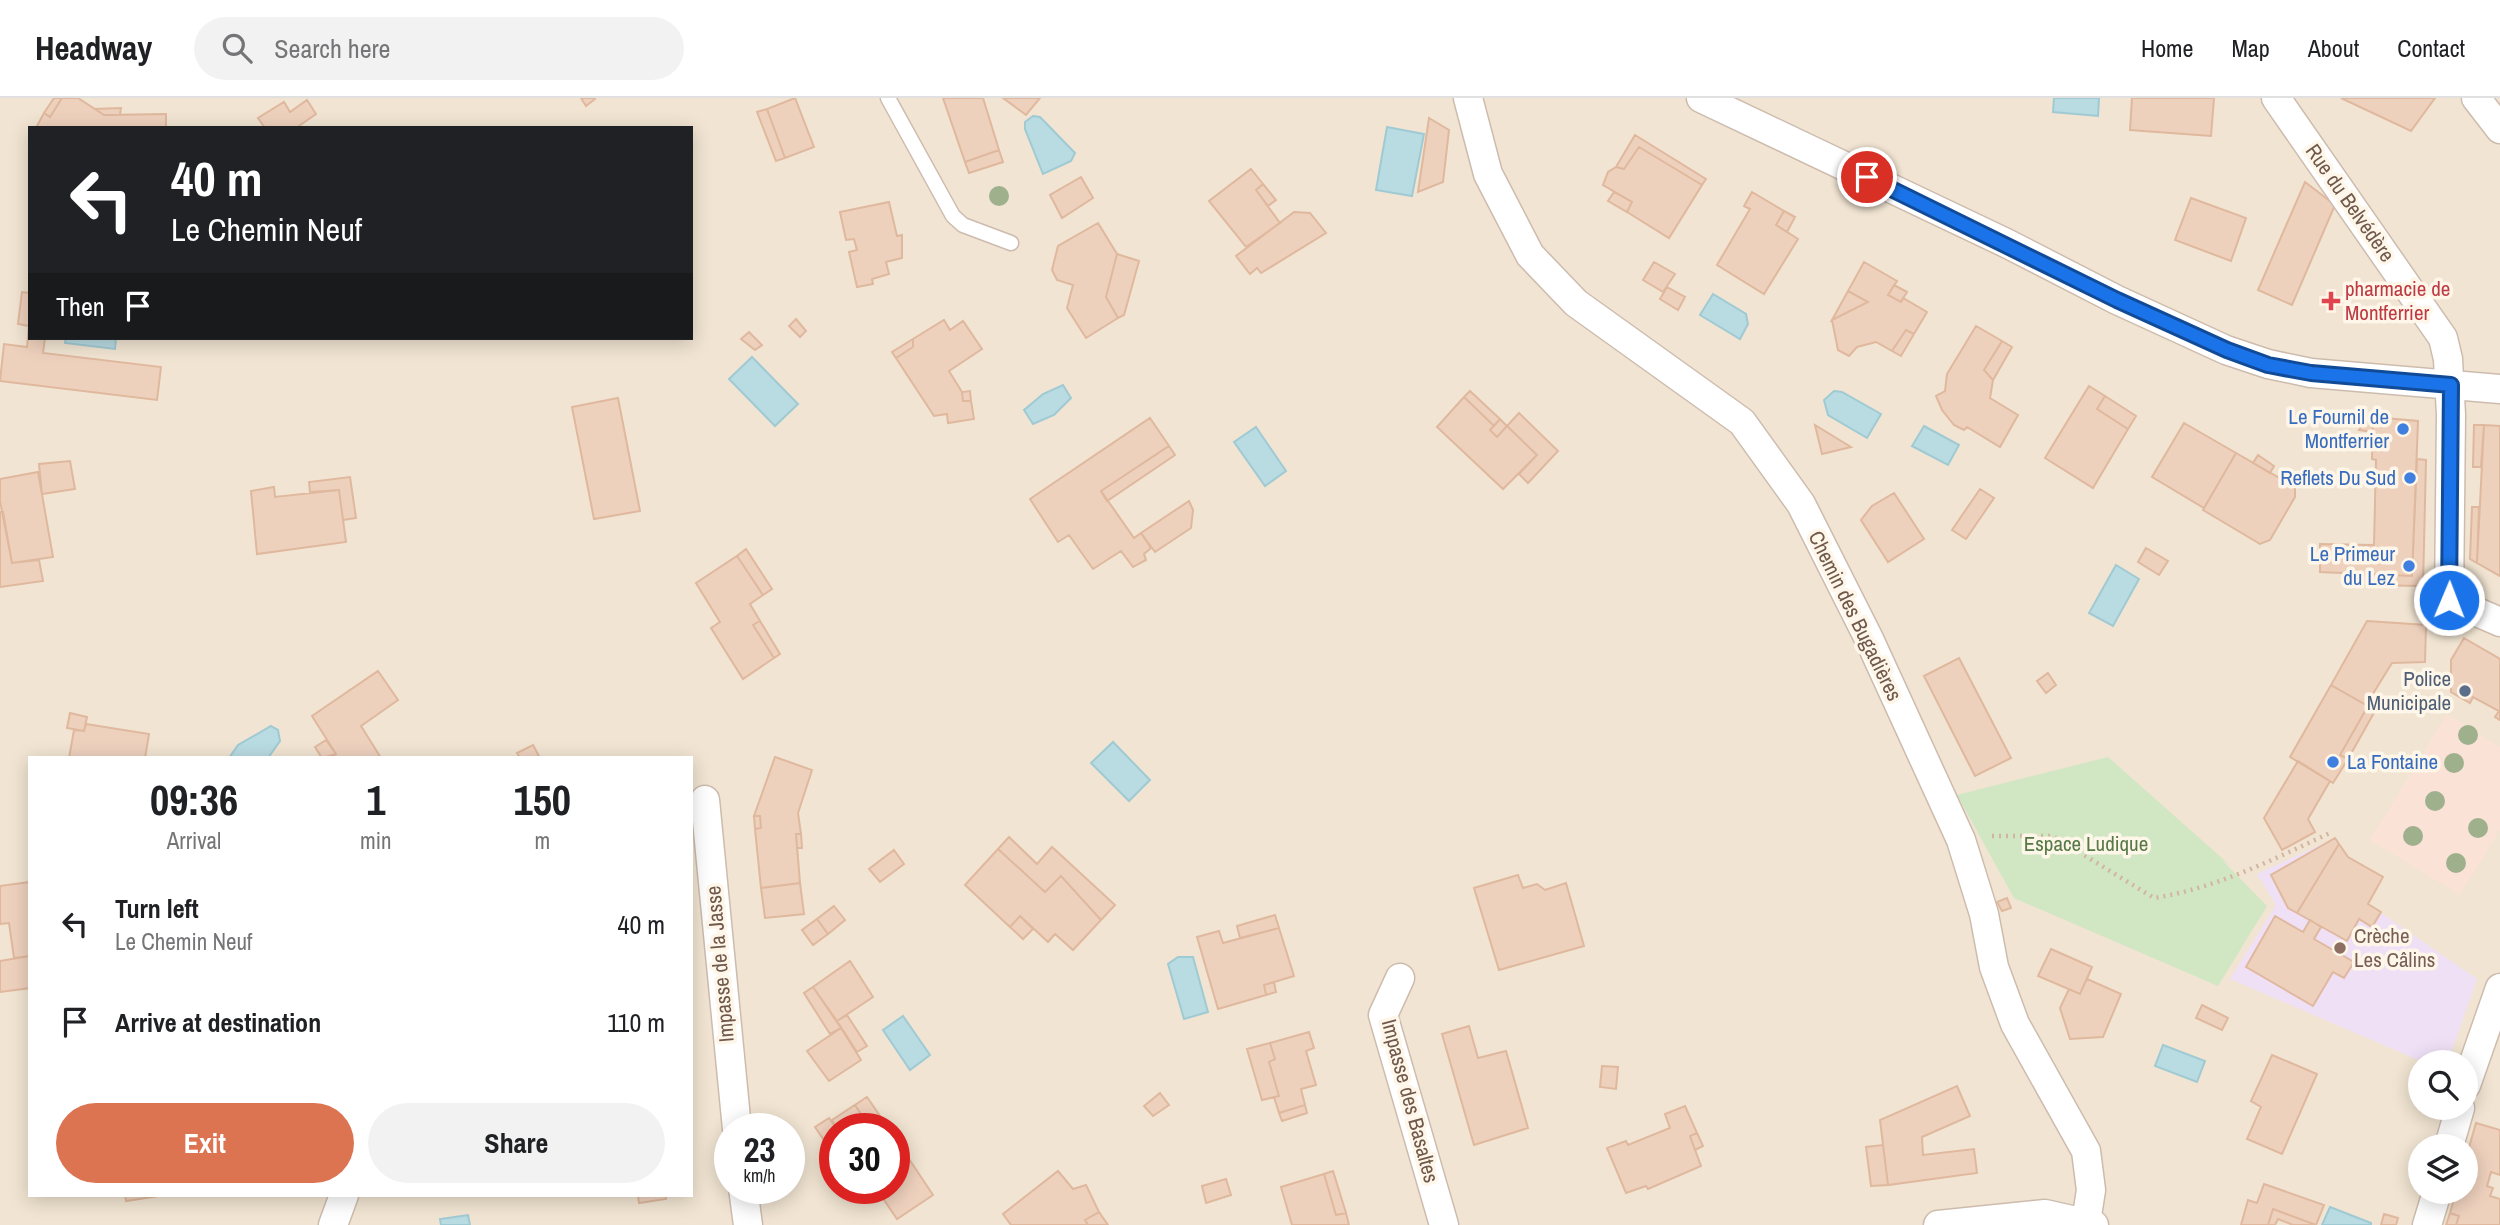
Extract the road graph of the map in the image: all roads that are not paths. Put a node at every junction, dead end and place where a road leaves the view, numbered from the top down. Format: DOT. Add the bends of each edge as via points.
graph roads {
  1 [pos="888,98"];
  2 [pos="1468,98"];
  3 [pos="1700,98"];
  4 [pos="2276,98"];
  5 [pos="2476,98"];
  6 [pos="2500,129"];
  7 [pos="1012,243"];
  8 [pos="2451,385"];
  9 [pos="2500,389"];
  10 [pos="2500,622"];
  11 [pos="705,800"];
  12 [pos="1399,978"];
  13 [pos="2500,988"];
  14 [pos="2478,1051"];
  15 [pos="735,1113"];
  16 [pos="348,1197"];
  17 [pos="745,1204"];
  18 [pos="2433,1204"];
  19 [pos="2090,1223"];
  20 [pos="333,1225"];
  21 [pos="748,1225"];
  22 [pos="1444,1225"];
  23 [pos="1938,1225"];
  24 [pos="2427,1225"];
  1 -- 7 [label="lane" via="953,216 963,225"];
  2 -- 19 [label="street, Chemin des Bugadières" via="1488,174 1530,254 1576,303 1742,422 1801,504 1870,639 1961,840 1984,914 1994,967 2015,1024 2086,1151"];
  3 -- 8 [label="street" via="2216,346 2268,365 2311,373"];
  4 -- 8 [label="street, Rue du Belvédère" via="2431,318 2443,338"];
  5 -- 6 [label="street"];
  8 -- 9 [label="street"];
  8 -- 10 [label="street, Rue du Belvédère" via="2449,600"];
  11 -- 15 [label="street, Impasse de la Jasse"];
  12 -- 22 [label="street, Impasse des Basaltes" via="1383,1015"];
  13 -- 14 [label="street"];
  16 -- 20 [label="street"];
  17 -- 21 [label="street"];
  18 -- 24 [label="street"];
  19 -- 23 [label="street" via="2045,1214"];
}
